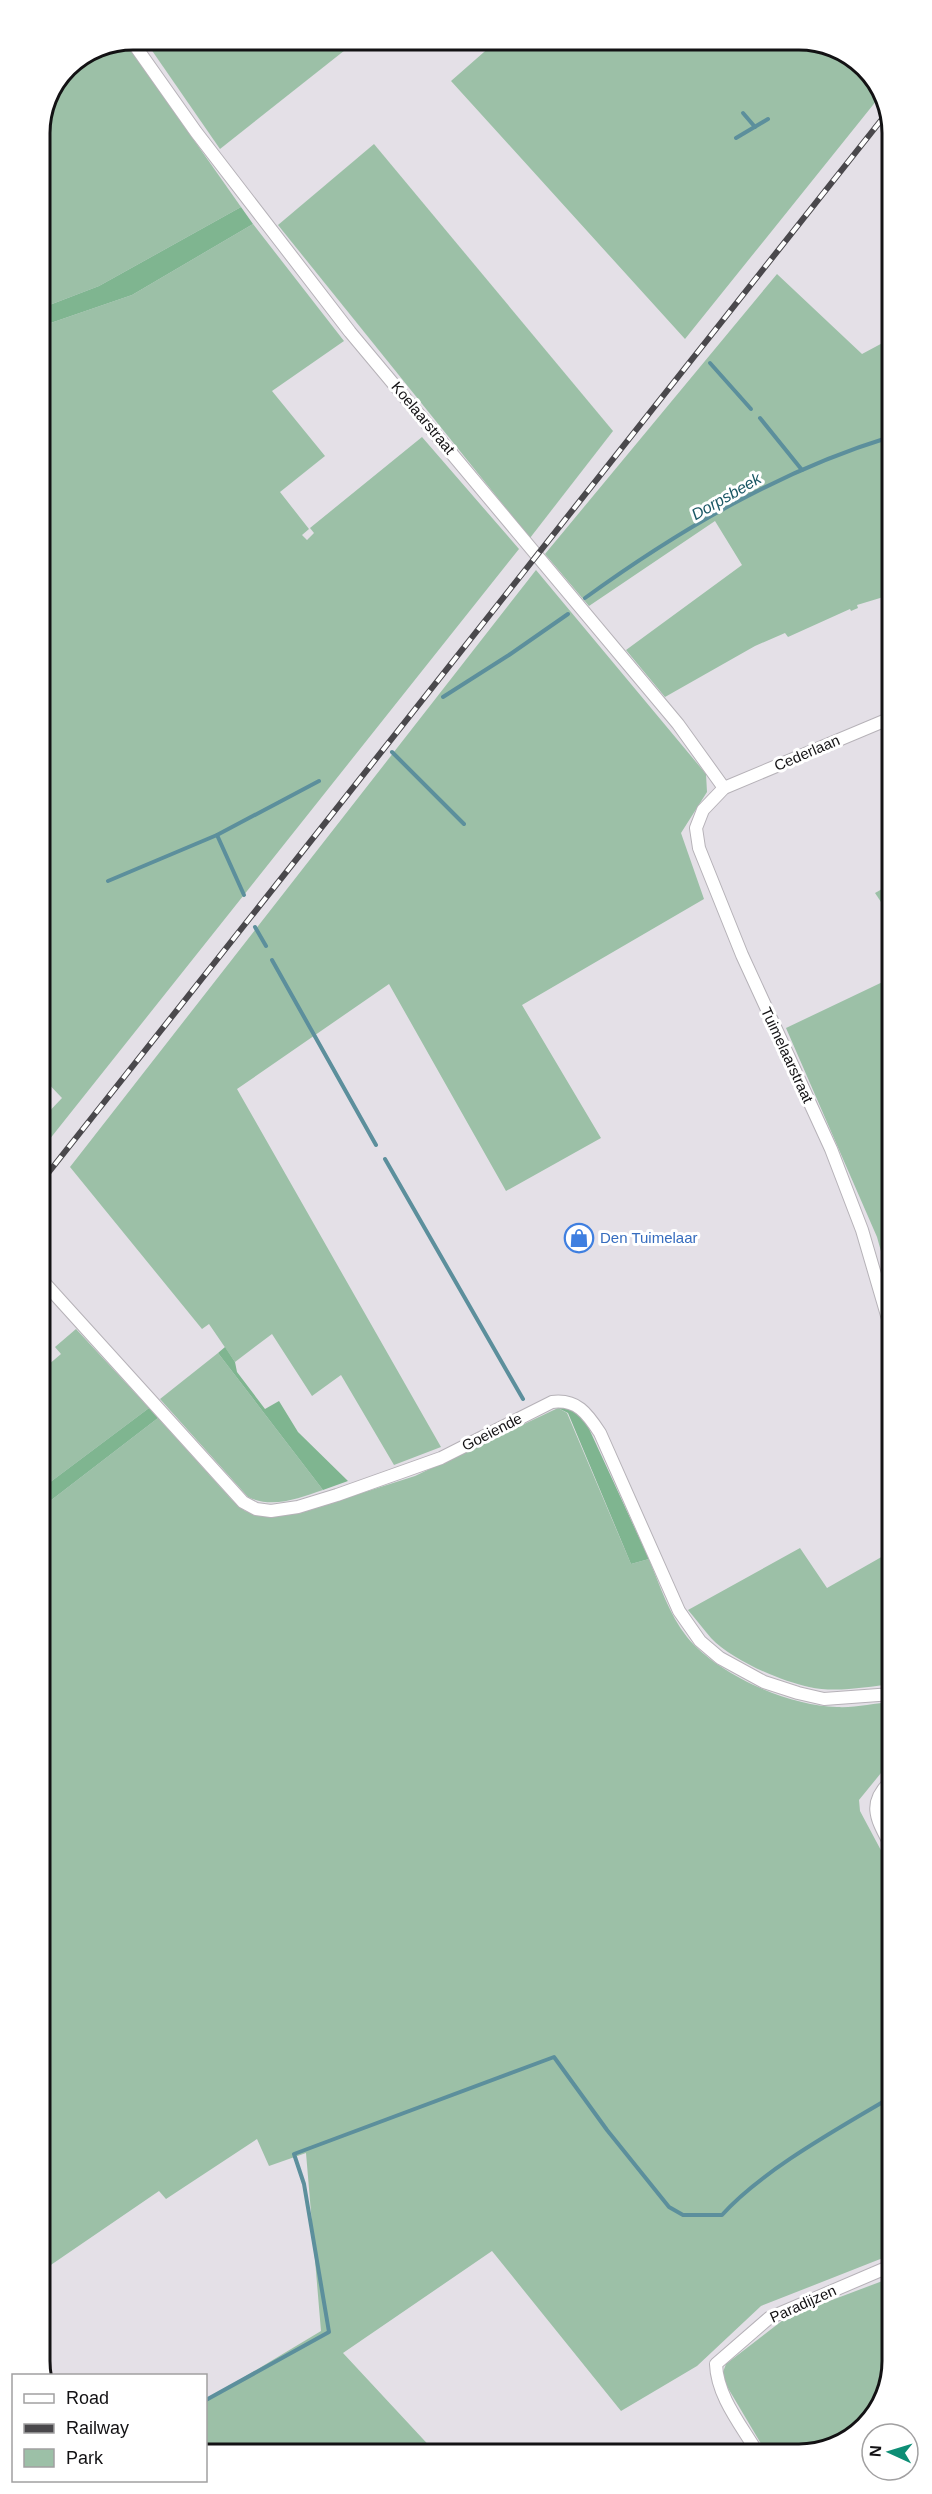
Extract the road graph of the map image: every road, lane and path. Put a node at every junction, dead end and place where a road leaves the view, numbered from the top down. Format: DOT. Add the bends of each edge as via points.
graph roads {
  1 [pos="137,49"];
  2 [pos="882,722"];
  3 [pos="724,788"];
  4 [pos="49,1288"];
  5 [pos="882,1298"];
  6 [pos="882,1695"];
  7 [pos="882,1790"];
  8 [pos="882,1829"];
  9 [pos="882,2270"];
  10 [pos="752,2444"];
  1 -- 3 [label="street, Koelaarstraat" via="290,257 678,724"];
  2 -- 3 [label="street, Cederlaan"];
  3 -- 5 [label="street, Tuimelaarstraat" via="703,810 696,828 699,848 742,955 831,1149 862,1230"];
  4 -- 6 [label="street, Goeiende" via="243,1502 256,1509 271,1512 337,1495 441,1458 552,1402 571,1402 600,1433 679,1611 700,1641 720,1658 798,1694 824,1699"];
  7 -- 8 [label="street" via="876,1801"];
  9 -- 10 [label="street, Paradijzen" via="769,2318 716,2364 716,2376 727,2402"];
}
